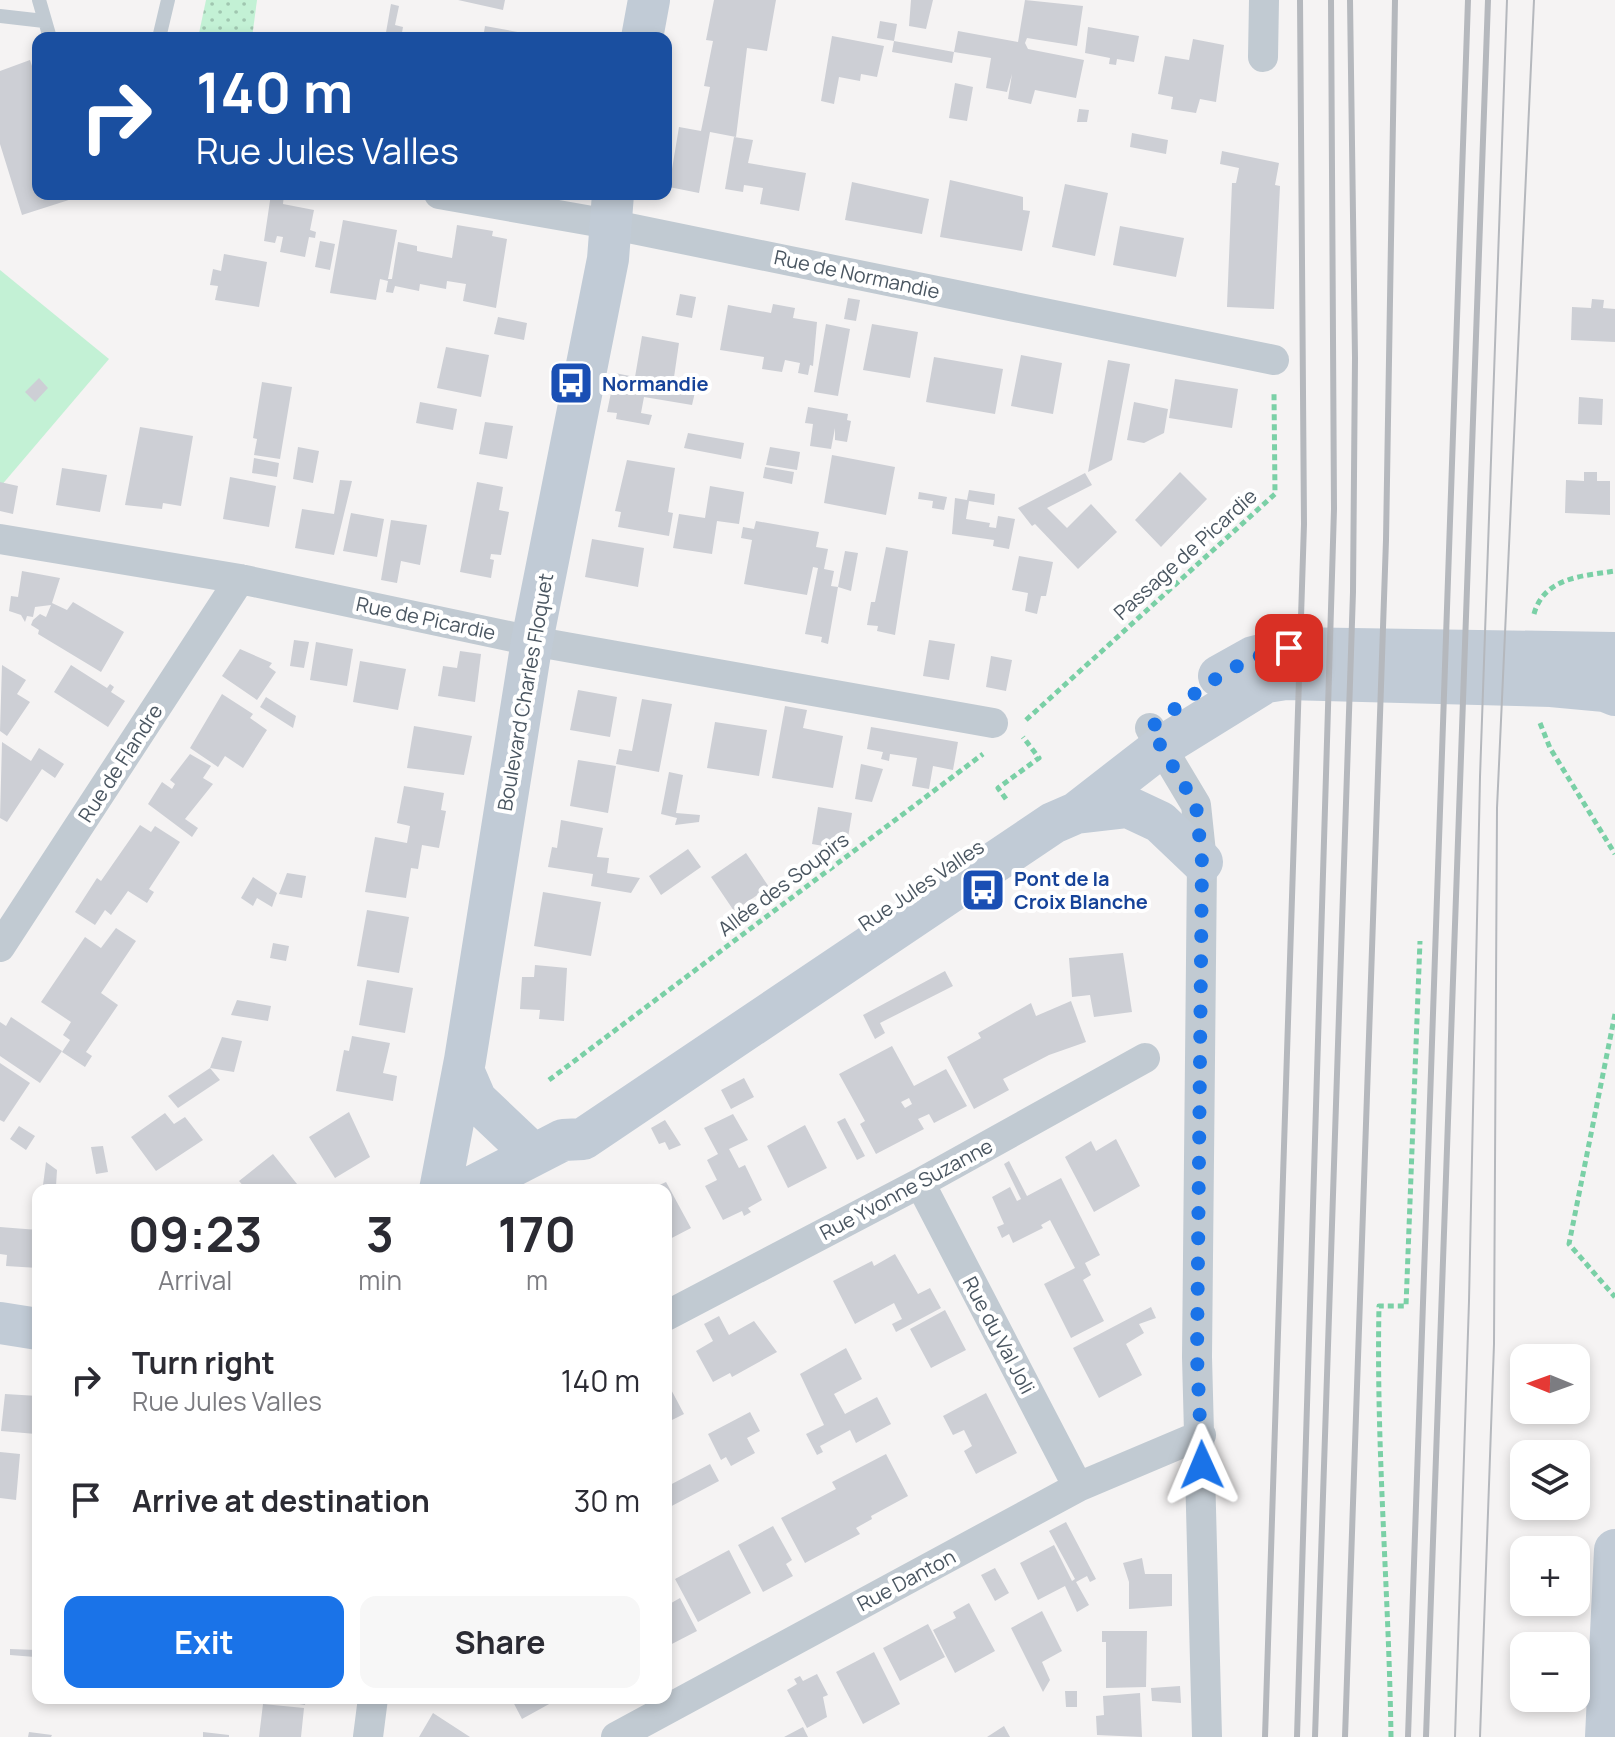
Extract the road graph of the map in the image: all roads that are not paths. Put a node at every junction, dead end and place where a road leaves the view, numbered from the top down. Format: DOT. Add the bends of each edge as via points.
graph roads {
  1 [pos="39,0"];
  2 [pos="168,0"];
  3 [pos="649,0"];
  4 [pos="1264,0"];
  5 [pos="0,16"];
  6 [pos="44,21"];
  7 [pos="48,32"];
  8 [pos="160,32"];
  9 [pos="643,32"];
  10 [pos="1263,57"];
  11 [pos="508,200"];
  12 [pos="611,209"];
  13 [pos="1274,360"];
  14 [pos="0,539"];
  15 [pos="240,579"];
  16 [pos="532,641"];
  17 [pos="1613,685"];
  18 [pos="1005,726"];
  19 [pos="1156,737"];
  20 [pos="1076,813"];
  21 [pos="1202,862"];
  22 [pos="0,947"];
  23 [pos="1145,1058"];
  24 [pos="463,1070"];
  25 [pos="548,1147"];
  26 [pos="920,1183"];
  27 [pos="441,1184"];
  28 [pos="477,1184"];
  29 [pos="672,1313"];
  30 [pos="0,1323"];
  31 [pos="32,1328"];
  32 [pos="1201,1435"];
  33 [pos="1078,1487"];
  34 [pos="1615,1550"];
  35 [pos="372,1704"];
  36 [pos="368,1737"];
  37 [pos="616,1737"];
  38 [pos="1207,1737"];
  39 [pos="1606,1737"];
  1 -- 6 [label="lane"];
  2 -- 8 [label="lane"];
  3 -- 9 [label="street"];
  4 -- 10 [label="street"];
  5 -- 6 [label="lane"];
  6 -- 7 [label="lane"];
  11 -- 12 [label="street, Rue de Normandie"];
  12 -- 13 [label="street, Rue de Normandie"];
  12 -- 16 [label="street, Boulevard Charles Floquet" via="608,259"];
  14 -- 15 [label="street, Rue de Picardie"];
  15 -- 16 [label="street, Rue de Picardie"];
  15 -- 22 [label="street, Rue de Flandre"];
  16 -- 18 [label="street, Rue de Picardie"];
  16 -- 24 [label="street, Boulevard Charles Floquet"];
  17 -- 19 [label="street, Rue Jules Valles" via="1547,668 1288,663 1253,657 1235,666"];
  19 -- 20 [label="street, Rue Jules Valles"];
  19 -- 21 [label="street" via="1196,805"];
  19 -- 25 [label="street, Rue Jules Valles" via="575,1123"];
  20 -- 21 [label="street" via="1128,807 1160,822"];
  20 -- 25 [label="street, Rue Jules Valles" via="1053,823 583,1139"];
  21 -- 32 [label="street" via="1197,1357"];
  23 -- 26 [label="street, Rue Yvonne Suzanne"];
  24 -- 25 [label="street" via="476,1100"];
  24 -- 27 [label="street, Boulevard Charles Floquet"];
  25 -- 28 [label="street, Rue Jules Valles"];
  26 -- 29 [label="street, Rue Yvonne Suzanne"];
  26 -- 33 [label="street, Rue du Val Joli"];
  30 -- 31 [label="street"];
  32 -- 33 [label="street, Rue Danton"];
  32 -- 38 [label="street"];
  33 -- 37 [label="street, Rue Danton"];
  34 -- 39 [label="street"];
  35 -- 36 [label="street"];
}
